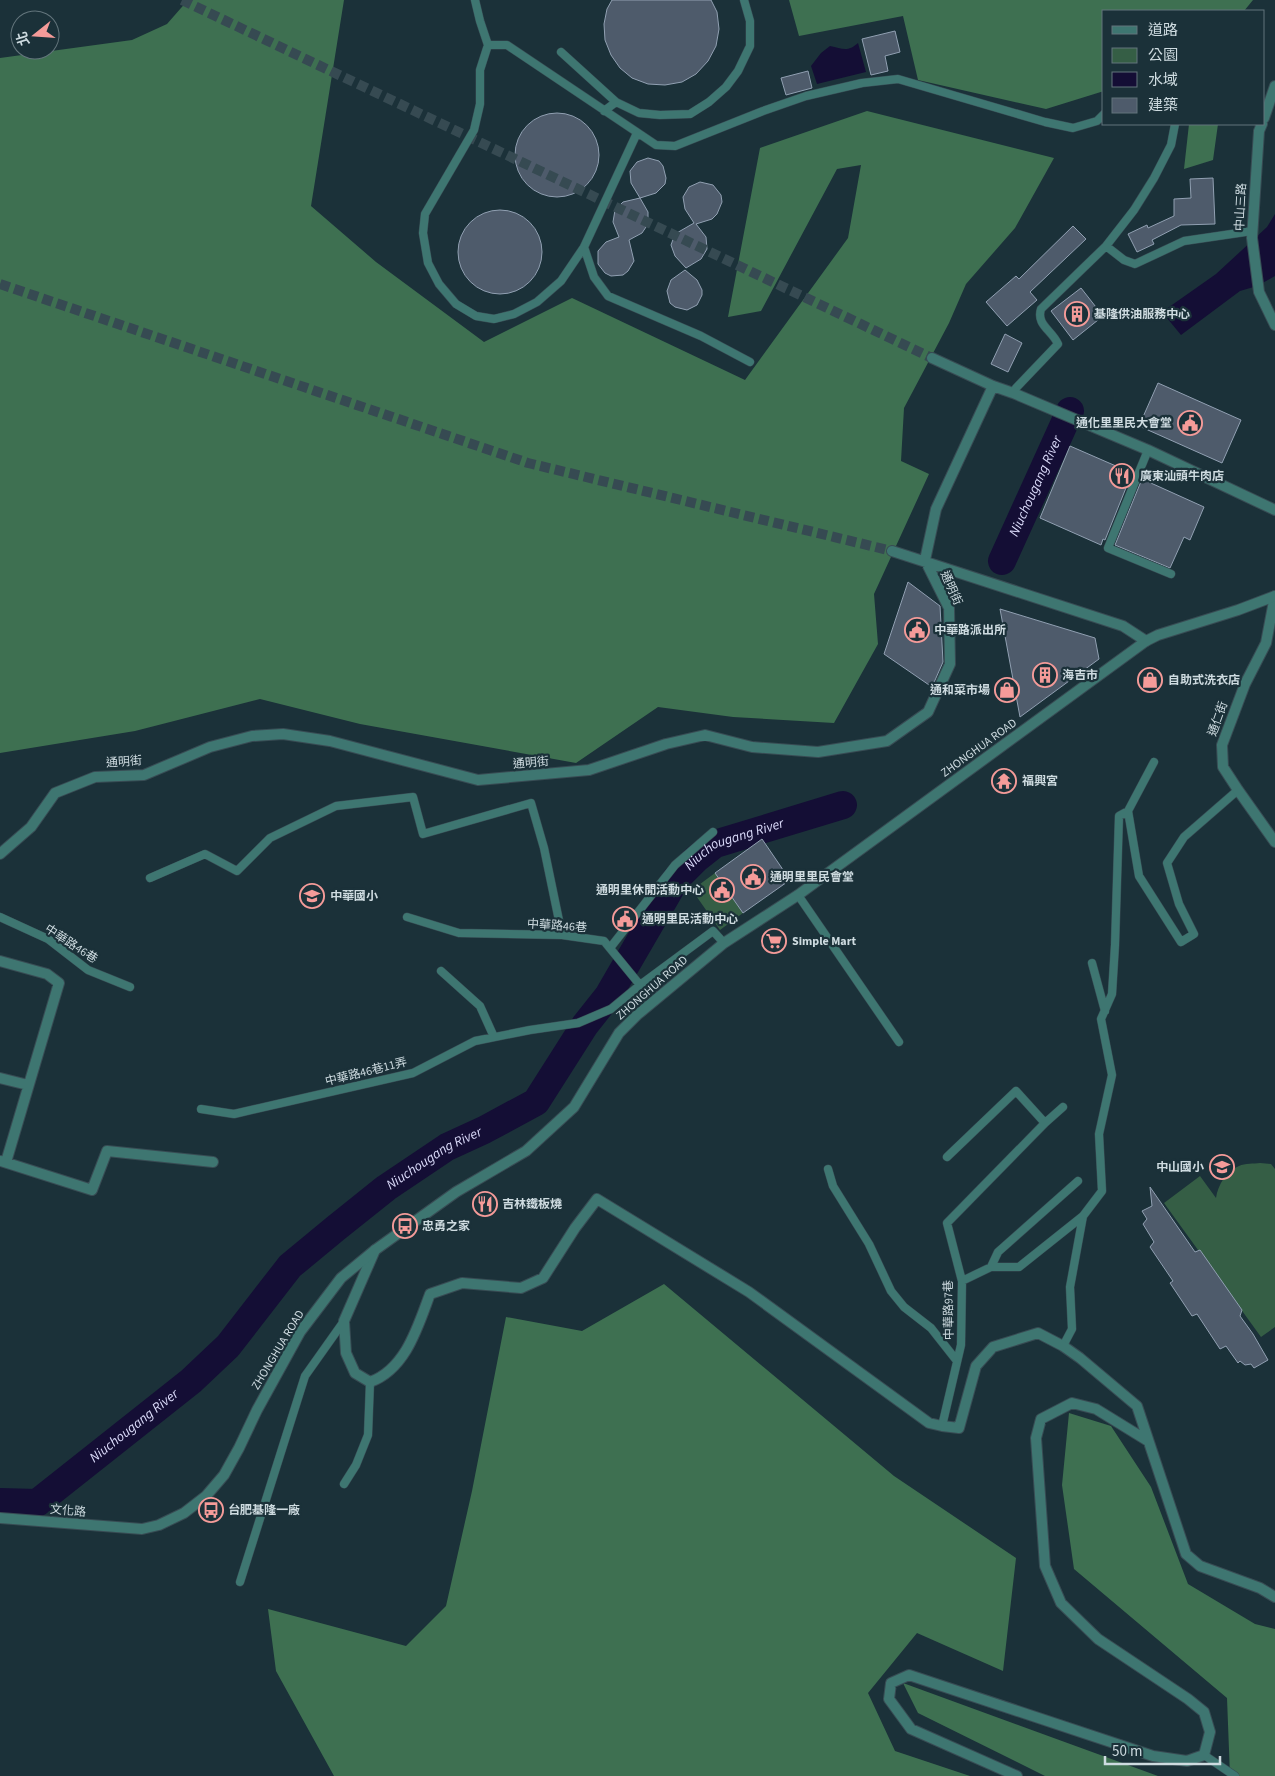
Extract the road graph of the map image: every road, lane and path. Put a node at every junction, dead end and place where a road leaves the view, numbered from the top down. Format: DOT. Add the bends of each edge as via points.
graph roads {
  1 [pos="475,0"];
  2 [pos="744,0"];
  3 [pos="488,45"];
  4 [pos="561,52"];
  5 [pos="1275,86"];
  6 [pos="616,102"];
  7 [pos="604,111"];
  8 [pos="1265,115"];
  9 [pos="1102,116"];
  10 [pos="1175,125"];
  11 [pos="1262,125"];
  12 [pos="637,133"];
  13 [pos="1252,235"];
  14 [pos="1106,246"];
  15 [pos="584,248"];
  16 [pos="1275,325"];
  17 [pos="932,358"];
  18 [pos="750,362"];
  19 [pos="993,386"];
  20 [pos="1013,393"];
  21 [pos="1148,450"];
  22 [pos="1275,510"];
  23 [pos="892,551"];
  24 [pos="925,560"];
  25 [pos="1171,574"];
  26 [pos="1275,596"];
  27 [pos="1146,641"];
  28 [pos="1154,762"];
  29 [pos="1238,790"];
  30 [pos="1128,811"];
  31 [pos="713,832"];
  32 [pos="1275,842"];
  33 [pos="0,854"];
  34 [pos="150,878"];
  35 [pos="798,895"];
  36 [pos="0,917"];
  37 [pos="407,917"];
  38 [pos="562,935"];
  39 [pos="724,943"];
  40 [pos="612,950"];
  41 [pos="0,961"];
  42 [pos="1092,963"];
  43 [pos="441,971"];
  44 [pos="637,982"];
  45 [pos="130,988"];
  46 [pos="1105,1010"];
  47 [pos="494,1037"];
  48 [pos="899,1042"];
  49 [pos="0,1078"];
  50 [pos="28,1086"];
  51 [pos="1063,1107"];
  52 [pos="201,1109"];
  53 [pos="1045,1123"];
  54 [pos="947,1157"];
  55 [pos="3,1162"];
  56 [pos="213,1162"];
  57 [pos="828,1169"];
  58 [pos="1078,1181"];
  59 [pos="1083,1216"];
  60 [pos="375,1250"];
  61 [pos="991,1267"];
  62 [pos="962,1280"];
  63 [pos="344,1321"];
  64 [pos="1063,1346"];
  65 [pos="957,1360"];
  66 [pos="370,1382"];
  67 [pos="942,1426"];
  68 [pos="1148,1440"];
  69 [pos="344,1484"];
  70 [pos="0,1518"];
  71 [pos="133,1530"];
  72 [pos="240,1582"];
  73 [pos="1275,1597"];
  74 [pos="1204,1754"];
  75 [pos="1017,1776"];
  76 [pos="1235,1776"];
  1 -- 3 [label="lane"];
  2 -- 6 [label="lane" via="750,21 750,46 738,71 709,102 690,114 660,115 639,114"];
  3 -- 7 [label="lane" via="507,45"];
  3 -- 15 [label="lane" via="480,70 480,104 474,130 425,214 423,233 428,263 439,284 456,304 476,316 494,319 514,314 537,302 561,281"];
  4 -- 6 [label="lane"];
  5 -- 8 [label="street"];
  6 -- 7 [label="lane"];
  7 -- 12 [label="lane"];
  9 -- 12 [label="lane" via="1097,121 1073,128 898,78 806,96 675,146 656,145"];
  10 -- 14 [label="lane" via="1171,145 1154,178"];
  11 -- 13 [label="street, 中山三路"];
  12 -- 15 [label="lane"];
  13 -- 14 [label="lane" via="1184,241 1135,264"];
  13 -- 16 [label="street, 中山三路" via="1260,292"];
  14 -- 20 [label="lane" via="1041,309 1041,321 1058,344"];
  15 -- 18 [label="lane" via="594,277 608,296 701,336"];
  17 -- 19 [label="street"];
  19 -- 20 [label="street"];
  19 -- 24 [label="street" via="936,509"];
  20 -- 21 [label="street"];
  21 -- 22 [label="street"];
  21 -- 25 [label="lane" via="1108,548"];
  23 -- 24 [label="street"];
  24 -- 27 [label="street" via="1122,626"];
  24 -- 33 [label="street, 通明街" via="949,608 950,664 928,712 887,741 818,752 752,747 705,735 666,744 589,770 478,780 330,741 284,734 252,736 210,747 144,775 95,777 55,793 31,827"];
  26 -- 27 [label="street, ZHONGHUA ROAD"];
  26 -- 29 [label="street, 通仁街" via="1266,643 1245,684 1222,745 1224,767"];
  27 -- 35 [label="street, ZHONGHUA ROAD"];
  28 -- 30 [label="lane"];
  29 -- 30 [label="lane" via="1184,837 1167,863 1179,904 1194,934 1181,942 1139,876"];
  29 -- 32 [label="street, 通仁街"];
  30 -- 46 [label="lane" via="1119,816 1113,986"];
  31 -- 40 [label="lane" via="675,865"];
  34 -- 38 [label="lane" via="205,854 237,871 270,838 336,806 413,797 423,834 530,803 544,848"];
  35 -- 39 [label="street, ZHONGHUA ROAD"];
  35 -- 48 [label="lane"];
  36 -- 45 [label="lane, 中華路46巷" via="48,939 88,970"];
  37 -- 38 [label="lane, 中華路46巷" via="459,933"];
  38 -- 40 [label="lane, 中華路46巷" via="604,941"];
  39 -- 44 [label="lane" via="713,931"];
  39 -- 60 [label="street, ZHONGHUA ROAD" via="619,1033 574,1107 526,1151 456,1192"];
  40 -- 44 [label="lane"];
  41 -- 50 [label="street" via="47,974 59,983"];
  42 -- 46 [label="lane"];
  43 -- 47 [label="lane" via="480,1006"];
  44 -- 47 [label="lane, 中華路46巷11弄" via="610,1008 578,1023"];
  46 -- 59 [label="lane" via="1101,1019 1112,1075 1099,1134 1102,1192"];
  47 -- 52 [label="lane, 中華路46巷11弄" via="475,1041 413,1073 234,1114"];
  49 -- 50 [label="street"];
  50 -- 55 [label="street"];
  51 -- 53 [label="lane"];
  53 -- 54 [label="lane" via="1016,1090"];
  53 -- 62 [label="lane, 中華路97巷" via="947,1223"];
  55 -- 56 [label="street" via="92,1190 107,1151"];
  57 -- 65 [label="lane" via="833,1186 869,1244 891,1292 931,1328"];
  58 -- 61 [label="lane" via="998,1252"];
  59 -- 61 [label="lane" via="1019,1267"];
  59 -- 64 [label="lane" via="1070,1287 1072,1329"];
  60 -- 63 [label="street"];
  60 -- 71 [label="street, ZHONGHUA ROAD" via="341,1278 300,1332 240,1448 213,1488 180,1516 159,1526"];
  61 -- 62 [label="lane"];
  62 -- 65 [label="lane, 中華路97巷" via="961,1345"];
  63 -- 66 [label="street" via="346,1353 356,1373"];
  63 -- 72 [label="lane" via="305,1376"];
  64 -- 67 [label="street" via="1038,1333 993,1347 976,1366 959,1428"];
  64 -- 68 [label="street" via="1137,1406"];
  65 -- 67 [label="lane, 中華路97巷"];
  66 -- 67 [label="street" via="381,1378 401,1359 415,1335 430,1294 462,1283 521,1288 543,1278 597,1199 749,1292 929,1423"];
  66 -- 69 [label="lane" via="368,1434 356,1465"];
  68 -- 73 [label="street" via="1186,1554 1200,1566 1260,1588"];
  68 -- 74 [label="street" via="1096,1409 1072,1403 1041,1419 1036,1438 1045,1566 1061,1603 1098,1639 1204,1712 1210,1732"];
  70 -- 71 [label="street, 文化路"];
  74 -- 75 [label="street" via="1187,1760 1153,1756 908,1675 891,1683 889,1699 912,1729"];
  74 -- 76 [label="lane"];
}
